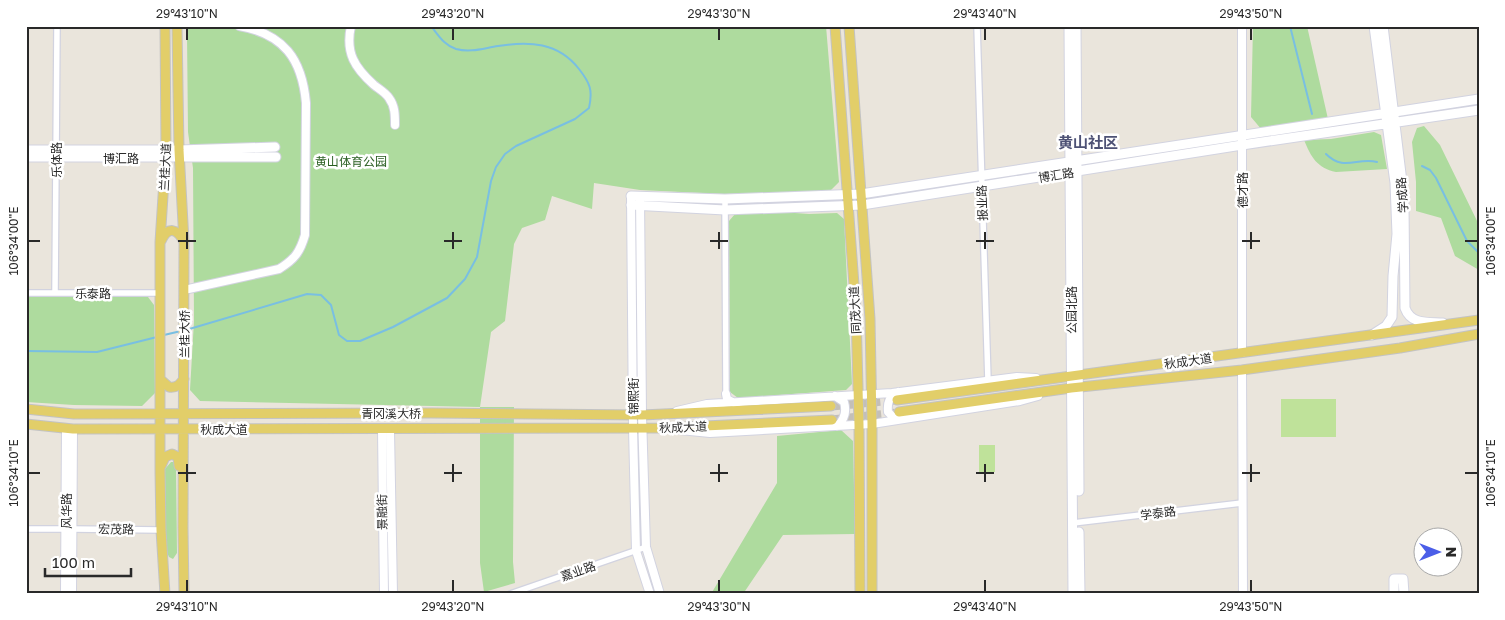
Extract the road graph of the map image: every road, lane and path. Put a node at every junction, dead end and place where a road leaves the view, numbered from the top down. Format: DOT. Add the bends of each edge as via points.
graph roads {
  1 [pos="57,26"];
  2 [pos="165,26"];
  3 [pos="177,26"];
  4 [pos="239,26"];
  5 [pos="351,26"];
  6 [pos="835,26"];
  7 [pos="849,26"];
  8 [pos="977,26"];
  9 [pos="1068,26"];
  10 [pos="1076,26"];
  11 [pos="1242,26"];
  12 [pos="1374,26"];
  13 [pos="1383,26"];
  14 [pos="1479,99"];
  15 [pos="1479,110"];
  16 [pos="1390,113"];
  17 [pos="1391,123"];
  18 [pos="395,125"];
  19 [pos="1242,141"];
  20 [pos="275,147"];
  21 [pos="26,150"];
  22 [pos="56,154"];
  23 [pos="166,154"];
  24 [pos="179,154"];
  25 [pos="26,157"];
  26 [pos="276,157"];
  27 [pos="1073,162"];
  28 [pos="1073,172"];
  29 [pos="981,176"];
  30 [pos="981,187"];
  31 [pos="861,194"];
  32 [pos="848,195"];
  33 [pos="636,196"];
  34 [pos="725,199"];
  35 [pos="862,205"];
  36 [pos="636,206"];
  37 [pos="849,206"];
  38 [pos="725,210"];
  39 [pos="160,242"];
  40 [pos="184,242"];
  41 [pos="184,290"];
  42 [pos="26,293"];
  43 [pos="55,293"];
  44 [pos="160,294"];
  45 [pos="184,301"];
  46 [pos="160,308"];
  47 [pos="1478,320"];
  48 [pos="1456,323"];
  49 [pos="1477,335"];
  50 [pos="1371,336"];
  51 [pos="1242,354"];
  52 [pos="1242,370"];
  53 [pos="1074,376"];
  54 [pos="160,378"];
  55 [pos="184,379"];
  56 [pos="1051,379"];
  57 [pos="988,381"];
  58 [pos="1075,388"];
  59 [pos="726,394"];
  60 [pos="858,394"];
  61 [pos="872,394"];
  62 [pos="835,396"];
  63 [pos="898,396"];
  64 [pos="734,403"];
  65 [pos="830,406"];
  66 [pos="26,409"];
  67 [pos="160,413"];
  68 [pos="184,414"];
  69 [pos="248,414"];
  70 [pos="534,414"];
  71 [pos="637,414"];
  72 [pos="660,414"];
  73 [pos="900,416"];
  74 [pos="834,423"];
  75 [pos="26,424"];
  76 [pos="872,424"];
  77 [pos="859,425"];
  78 [pos="638,428"];
  79 [pos="69,429"];
  80 [pos="160,429"];
  81 [pos="184,429"];
  82 [pos="386,430"];
  83 [pos="422,430"];
  84 [pos="535,430"];
  85 [pos="160,470"];
  86 [pos="1242,502"];
  87 [pos="184,519"];
  88 [pos="1076,523"];
  89 [pos="26,529"];
  90 [pos="69,529"];
  91 [pos="161,530"];
  92 [pos="646,547"];
  93 [pos="636,551"];
  94 [pos="65,594"];
  95 [pos="72,594"];
  96 [pos="165,594"];
  97 [pos="184,594"];
  98 [pos="384,594"];
  99 [pos="393,594"];
  100 [pos="510,594"];
  101 [pos="650,594"];
  102 [pos="660,594"];
  103 [pos="860,594"];
  104 [pos="872,594"];
  105 [pos="1073,594"];
  106 [pos="1080,594"];
  107 [pos="1243,594"];
  108 [pos="1394,594"];
  109 [pos="1404,594"];
  1 -- 22 [label="street, 乐体路"];
  2 -- 23 [label="main road, 兰桂大道"];
  3 -- 24 [label="main road, 兰桂大道"];
  4 -- 41 [label="street" via="272,37 288,50 304,83 305,234 292,261 279,269"];
  5 -- 18 [label="street" via="350,50 354,63 361,74 390,98 395,110"];
  6 -- 32 [label="main road, 同茂大道"];
  7 -- 31 [label="main road, 同茂大道"];
  8 -- 29 [label="street, 报业路"];
  9 -- 27 [label="main road, 公园北路"];
  10 -- 27 [label="main road, 公园北路"];
  11 -- 19 [label="street, 德才路"];
  12 -- 16 [label="main road, 学成路"];
  13 -- 16 [label="main road, 学成路"];
  14 -- 16 [label="main road, 博汇路"];
  15 -- 17 [label="main road, 博汇路"];
  16 -- 17 [label="main road, 学成路"];
  16 -- 19 [label="main road, 博汇路"];
  17 -- 19 [label="main road, 博汇路"];
  17 -- 48 [label="main road, 学成路" via="1404,205 1405,308 1411,317 1419,321"];
  17 -- 50 [label="main road, 学成路" via="1397,215 1392,314 1390,322"];
  19 -- 27 [label="main road, 博汇路"];
  19 -- 28 [label="main road, 博汇路"];
  19 -- 51 [label="street, 德才路"];
  20 -- 24 [label="main road, 博汇路"];
  21 -- 22 [label="main road, 博汇路"];
  22 -- 23 [label="main road, 博汇路"];
  22 -- 25 [label="main road, 博汇路"];
  22 -- 43 [label="street, 乐体路"];
  23 -- 24 [label="main road, 博汇路"];
  23 -- 39 [label="main road, 兰桂大道"];
  24 -- 26 [label="main road, 博汇路"];
  24 -- 40 [label="main road, 兰桂大道"];
  27 -- 28 [label="main road, 公园北路"];
  27 -- 29 [label="main road, 博汇路"];
  28 -- 30 [label="main road, 博汇路"];
  28 -- 53 [label="main road, 公园北路"];
  29 -- 30 [label="street, 报业路"];
  29 -- 31 [label="main road, 博汇路"];
  30 -- 35 [label="main road, 博汇路"];
  30 -- 57 [label="street, 报业路"];
  31 -- 32 [label="main road, 博汇路"];
  31 -- 35 [label="main road, 同茂大道"];
  32 -- 34 [label="main road, 博汇路"];
  32 -- 37 [label="main road, 同茂大道"];
  33 -- 34 [label="main road, 博汇路"];
  33 -- 36 [label="street, 锦熙街"];
  34 -- 38 [label="street"];
  35 -- 37 [label="main road, 博汇路"];
  35 -- 61 [label="main road, 同茂大道"];
  36 -- 38 [label="main road, 博汇路"];
  36 -- 71 [label="street, 锦熙街"];
  37 -- 38 [label="main road, 博汇路"];
  37 -- 60 [label="main road, 同茂大道"];
  38 -- 59 [label="street"];
  39 -- 40 [label="main road" via="164,234 175,231"];
  39 -- 44 [label="main road, 兰桂大道"];
  40 -- 41 [label="main road, 兰桂大道"];
  41 -- 45 [label="main road, 兰桂大道"];
  42 -- 43 [label="street, 乐泰路"];
  43 -- 44 [label="street, 乐泰路"];
  44 -- 46 [label="main road, 兰桂大道"];
  45 -- 55 [label="main road, 兰桂大桥"];
  46 -- 54 [label="main road, 兰桂大桥"];
  47 -- 48 [label="main road, 秋成大道"];
  48 -- 50 [label="main road, 秋成大道"];
  49 -- 52 [label="main road, 秋成大道"];
  50 -- 51 [label="main road, 秋成大道"];
  51 -- 53 [label="main road, 秋成大道"];
  52 -- 58 [label="main road, 秋成大道"];
  52 -- 86 [label="street"];
  53 -- 56 [label="main road, 秋成大道"];
  53 -- 58 [label="main road, 公园北路"];
  54 -- 55 [label="main road" via="174,388"];
  54 -- 67 [label="main road"];
  55 -- 68 [label="main road"];
  56 -- 57 [label="street" via="1017,377"];
  56 -- 63 [label="main road, 秋成大道"];
  57 -- 63 [label="street"];
  58 -- 73 [label="main road, 秋成大道"];
  58 -- 88 [label="main road, 公园北路"];
  59 -- 64 [label="street"];
  60 -- 61 [label="street"];
  60 -- 62 [label="street"];
  60 -- 77 [label="main road, 同茂大道"];
  61 -- 63 [label="street"];
  61 -- 76 [label="main road, 同茂大道"];
  62 -- 64 [label="street"];
  62 -- 74 [label="street" via="844,402 846,412 841,423"];
  63 -- 73 [label="street" via="890,397 887,404 893,417"];
  64 -- 72 [label="street" via="707,404"];
  65 -- 72 [label="main road, 秋成大道"];
  66 -- 67 [label="main road, 秋成大道" via="74,414"];
  67 -- 68 [label="main road, 秋成大道"];
  67 -- 80 [label="main road"];
  68 -- 69 [label="main road, 秋成大道"];
  68 -- 81 [label="main road"];
  69 -- 70 [label="main road, 青冈溪大桥"];
  70 -- 71 [label="main road, 秋成大道"];
  71 -- 72 [label="main road, 秋成大道"];
  71 -- 78 [label="street, 锦熙街"];
  73 -- 76 [label="street"];
  74 -- 77 [label="street"];
  74 -- 78 [label="main road, 秋成大道"];
  75 -- 79 [label="main road, 秋成大道"];
  76 -- 77 [label="street"];
  76 -- 104 [label="main road, 同茂大道"];
  77 -- 103 [label="main road, 同茂大道"];
  78 -- 84 [label="main road, 秋成大道"];
  78 -- 92 [label="street, 锦熙街"];
  78 -- 93 [label="street, 锦熙街"];
  79 -- 80 [label="main road, 秋成大道"];
  79 -- 90 [label="street, 风华路"];
  80 -- 81 [label="main road, 秋成大道"];
  80 -- 85 [label="main road"];
  81 -- 82 [label="main road, 秋成大道"];
  81 -- 87 [label="main road"];
  82 -- 83 [label="main road, 秋成大道"];
  82 -- 98 [label="street, 景融街"];
  82 -- 99 [label="street, 景融街"];
  83 -- 84 [label="main road, 青冈溪大桥"];
  85 -- 87 [label="main road" via="167,455 178,457"];
  85 -- 91 [label="main road"];
  86 -- 88 [label="street, 学泰路"];
  86 -- 107 [label="street"];
  87 -- 97 [label="main road"];
  88 -- 105 [label="main road, 公园北路"];
  88 -- 106 [label="main road, 公园北路"];
  89 -- 90 [label="street, 宏茂路"];
  90 -- 91 [label="street, 宏茂路"];
  90 -- 94 [label="street, 风华路"];
  90 -- 95 [label="street, 风华路"];
  91 -- 96 [label="main road"];
  92 -- 93 [label="street, 嘉业路"];
  92 -- 102 [label="street, 锦熙街"];
  93 -- 100 [label="street, 嘉业路"];
  93 -- 101 [label="street, 锦熙街"];
  108 -- 109 [label="main road" via="1399,579"];
}
